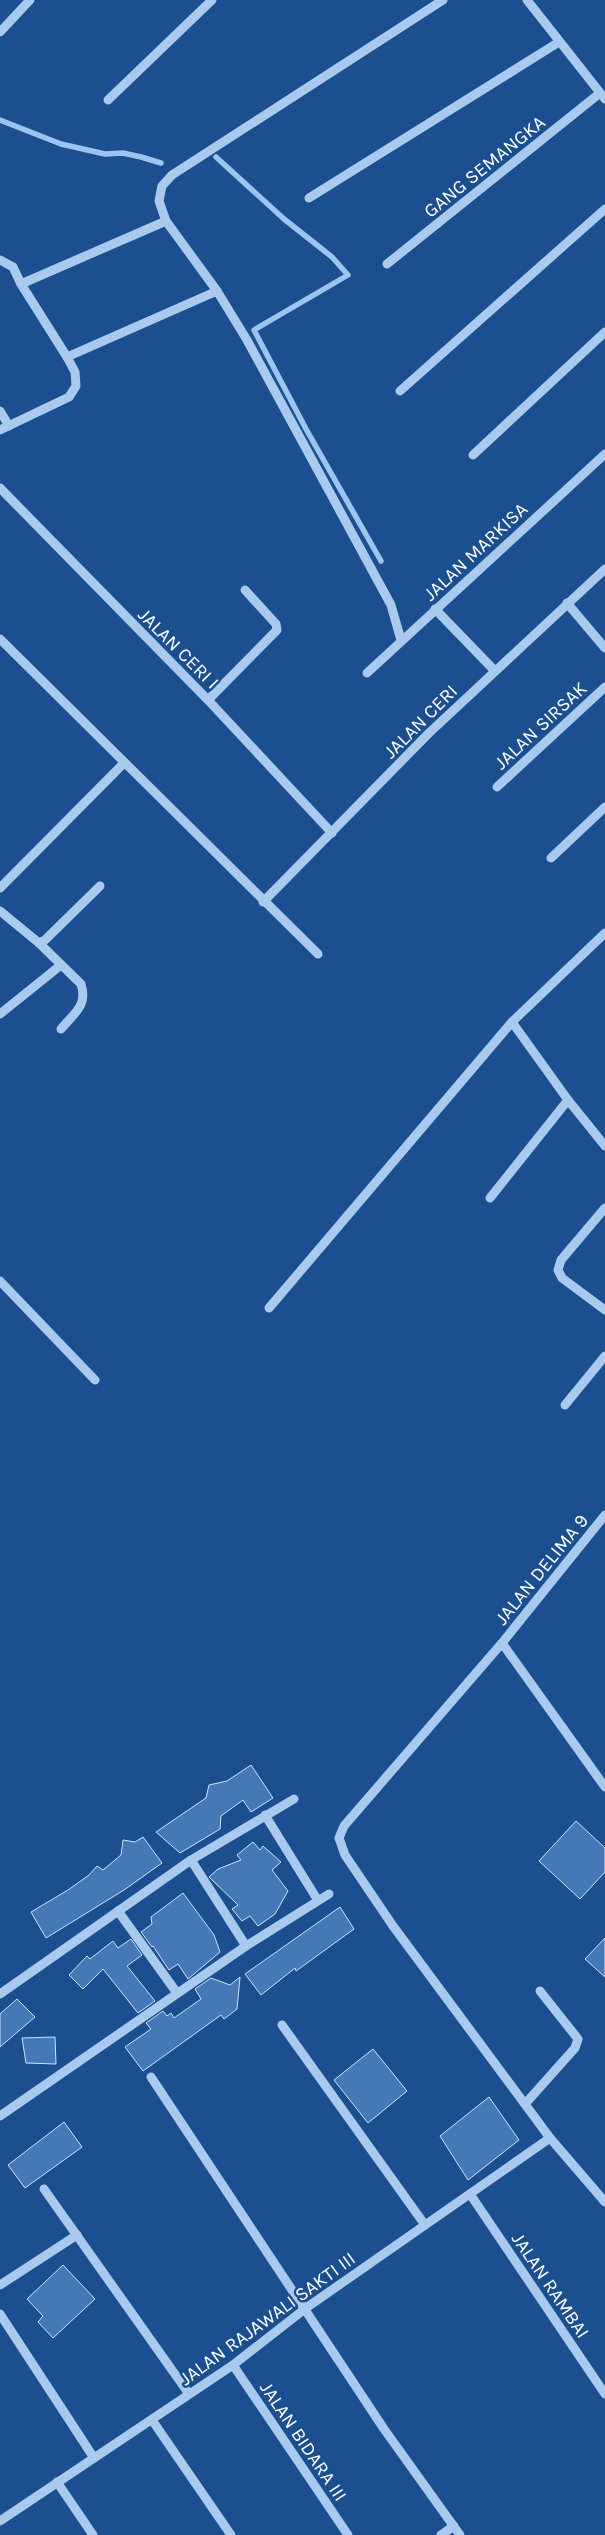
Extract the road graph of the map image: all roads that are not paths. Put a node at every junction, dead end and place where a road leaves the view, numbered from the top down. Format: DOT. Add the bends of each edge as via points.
graph roads {
  1 [pos="30,0"];
  2 [pos="212,0"];
  3 [pos="443,0"];
  4 [pos="527,0"];
  5 [pos="0,32"];
  6 [pos="558,42"];
  7 [pos="603,96"];
  8 [pos="108,100"];
  9 [pos="309,198"];
  10 [pos="605,209"];
  11 [pos="166,221"];
  12 [pos="0,260"];
  13 [pos="387,264"];
  14 [pos="21,284"];
  15 [pos="216,291"];
  16 [pos="605,332"];
  17 [pos="67,357"];
  18 [pos="400,390"];
  19 [pos="0,411"];
  20 [pos="9,426"];
  21 [pos="0,430"];
  22 [pos="473,454"];
  23 [pos="605,454"];
  24 [pos="0,488"];
  25 [pos="605,569"];
  26 [pos="245,590"];
  27 [pos="567,604"];
  28 [pos="436,609"];
  29 [pos="0,639"];
  30 [pos="401,640"];
  31 [pos="605,648"];
  32 [pos="494,670"];
  33 [pos="367,673"];
  34 [pos="605,687"];
  35 [pos="208,700"];
  36 [pos="124,763"];
  37 [pos="497,787"];
  38 [pos="605,807"];
  39 [pos="332,832"];
  40 [pos="551,858"];
  41 [pos="100,886"];
  42 [pos="0,888"];
  43 [pos="263,902"];
  44 [pos="0,912"];
  45 [pos="605,933"];
  46 [pos="39,943"];
  47 [pos="318,954"];
  48 [pos="61,965"];
  49 [pos="0,1014"];
  50 [pos="512,1022"];
  51 [pos="61,1029"];
  52 [pos="568,1100"];
  53 [pos="605,1146"];
  54 [pos="490,1198"];
  55 [pos="605,1208"];
  56 [pos="0,1281"];
  57 [pos="268,1308"];
  58 [pos="605,1310"];
  59 [pos="605,1356"];
  60 [pos="95,1380"];
  61 [pos="565,1405"];
  62 [pos="605,1514"];
  63 [pos="502,1643"];
  64 [pos="605,1787"];
  65 [pos="294,1799"];
  66 [pos="265,1815"];
  67 [pos="191,1860"];
  68 [pos="329,1894"];
  69 [pos="317,1899"];
  70 [pos="118,1911"];
  71 [pos="246,1946"];
  72 [pos="540,1991"];
  73 [pos="177,1993"];
  74 [pos="0,1994"];
  75 [pos="282,2025"];
  76 [pos="151,2077"];
  77 [pos="525,2104"];
  78 [pos="0,2116"];
  79 [pos="550,2138"];
  80 [pos="44,2189"];
  81 [pos="470,2194"];
  82 [pos="605,2201"];
  83 [pos="425,2225"];
  84 [pos="77,2235"];
  85 [pos="0,2286"];
  86 [pos="306,2308"];
  87 [pos="0,2314"];
  88 [pos="232,2365"];
  89 [pos="189,2394"];
  90 [pos="605,2394"];
  91 [pos="152,2420"];
  92 [pos="94,2458"];
  93 [pos="57,2482"];
  94 [pos="0,2521"];
  95 [pos="454,2526"];
  96 [pos="93,2535"];
  97 [pos="232,2535"];
  98 [pos="348,2535"];
  99 [pos="441,2535"];
  100 [pos="460,2535"];
  1 -- 5 [label="street"];
  2 -- 8 [label="street"];
  3 -- 11 [label="street" via="172,175 162,186 159,201"];
  4 -- 6 [label="street"];
  6 -- 7 [label="street"];
  6 -- 9 [label="street"];
  7 -- 13 [label="street, GANG SEMANGKA"];
  10 -- 18 [label="street"];
  11 -- 14 [label="street"];
  11 -- 15 [label="street"];
  12 -- 14 [label="street" via="13,267"];
  14 -- 17 [label="street"];
  15 -- 17 [label="street"];
  15 -- 30 [label="street" via="247,340 392,605"];
  16 -- 22 [label="street"];
  17 -- 20 [label="street" via="76,378 76,386 69,397"];
  19 -- 20 [label="street"];
  20 -- 21 [label="street"];
  23 -- 28 [label="street, JALAN MARKISA"];
  24 -- 35 [label="street, JALAN CERI I"];
  25 -- 27 [label="street, JALAN CERI"];
  26 -- 35 [label="street" via="276,624 277,630"];
  27 -- 31 [label="street"];
  27 -- 32 [label="street, JALAN CERI"];
  28 -- 30 [label="street, JALAN MARKISA"];
  28 -- 32 [label="street"];
  29 -- 36 [label="street"];
  30 -- 33 [label="street, JALAN MARKISA"];
  32 -- 39 [label="street, JALAN CERI"];
  34 -- 37 [label="street, JALAN SIRSAK"];
  35 -- 39 [label="street, JALAN CERI I"];
  36 -- 42 [label="street"];
  36 -- 43 [label="street"];
  38 -- 40 [label="street"];
  39 -- 43 [label="street, JALAN CERI"];
  41 -- 46 [label="street"];
  43 -- 47 [label="street"];
  44 -- 46 [label="street"];
  45 -- 50 [label="street"];
  46 -- 48 [label="street"];
  48 -- 49 [label="street"];
  48 -- 51 [label="street" via="81,984 84,998 83,1004"];
  50 -- 52 [label="street"];
  50 -- 57 [label="street"];
  52 -- 53 [label="street"];
  52 -- 54 [label="street"];
  55 -- 58 [label="street" via="561,1260 558,1270 562,1278"];
  56 -- 60 [label="street"];
  59 -- 61 [label="street"];
  62 -- 63 [label="street, JALAN DELIMA 9"];
  63 -- 64 [label="street"];
  63 -- 77 [label="street, JALAN DELIMA 9" via="344,1826 339,1838 345,1855 393,1926"];
  65 -- 66 [label="street"];
  66 -- 67 [label="street"];
  66 -- 69 [label="street"];
  67 -- 70 [label="street"];
  67 -- 71 [label="street"];
  68 -- 69 [label="street"];
  69 -- 71 [label="street"];
  70 -- 73 [label="street"];
  70 -- 74 [label="street"];
  71 -- 73 [label="street"];
  72 -- 77 [label="street" via="578,2039 575,2048"];
  73 -- 78 [label="street"];
  75 -- 83 [label="street"];
  76 -- 86 [label="street"];
  77 -- 79 [label="street, JALAN DELIMA 9"];
  79 -- 81 [label="street, JALAN RAJAWALI SAKTI III"];
  79 -- 82 [label="street, JALAN DELIMA 9"];
  80 -- 84 [label="street"];
  81 -- 83 [label="street, JALAN RAJAWALI SAKTI III"];
  81 -- 90 [label="street, JALAN RAMBAI"];
  83 -- 86 [label="street, JALAN RAJAWALI SAKTI III"];
  84 -- 85 [label="street"];
  84 -- 89 [label="street"];
  86 -- 88 [label="street, JALAN RAJAWALI SAKTI III"];
  86 -- 95 [label="street" via="384,2429"];
  87 -- 92 [label="street"];
  88 -- 89 [label="street, JALAN RAJAWALI SAKTI III"];
  88 -- 98 [label="street, JALAN BIDARA III"];
  89 -- 91 [label="street, JALAN RAJAWALI SAKTI III"];
  91 -- 92 [label="street, JALAN RAJAWALI SAKTI III"];
  91 -- 97 [label="street"];
  92 -- 93 [label="street, JALAN RAJAWALI SAKTI III"];
  93 -- 94 [label="street, JALAN RAJAWALI SAKTI III"];
  93 -- 96 [label="street"];
  95 -- 99 [label="street"];
  95 -- 100 [label="street"];
}
